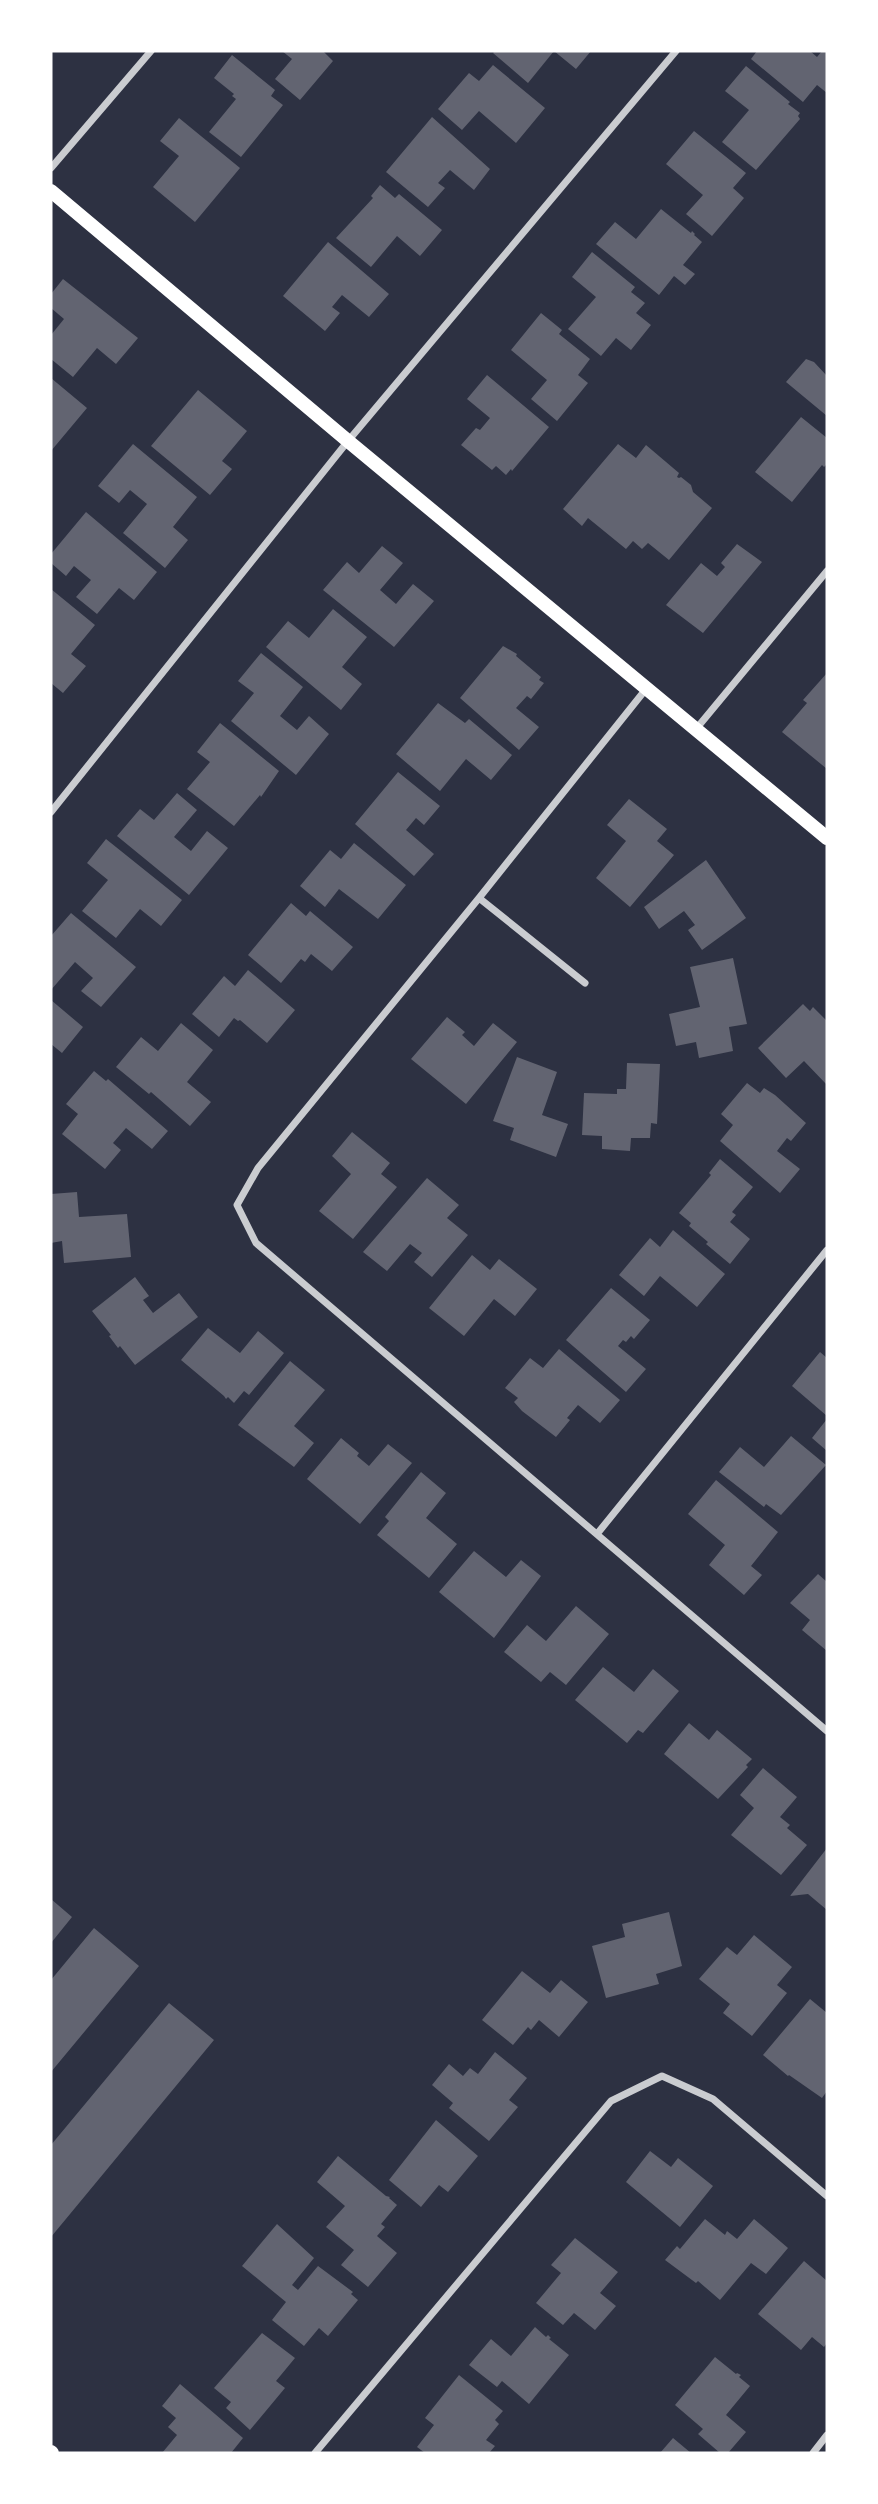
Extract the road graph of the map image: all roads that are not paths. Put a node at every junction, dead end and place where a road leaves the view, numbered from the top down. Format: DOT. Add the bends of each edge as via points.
graph roads {
  1 [pos="151,51"];
  2 [pos="676,51"];
  3 [pos="51,168"];
  4 [pos="51,191"];
  5 [pos="348,441"];
  6 [pos="827,571"];
  7 [pos="646,689"];
  8 [pos="695,730"];
  9 [pos="51,812"];
  10 [pos="827,838"];
  11 [pos="479,898"];
  12 [pos="585,983"];
  13 [pos="827,1250"];
  14 [pos="597,1534"];
  15 [pos="827,1731"];
  16 [pos="827,2196"];
  17 [pos="827,2435"];
  18 [pos="315,2453"];
  19 [pos="813,2453"];
  1 -- 3 [label="street"];
  2 -- 5 [label="street"];
  4 -- 5 [label="main road"];
  5 -- 7 [label="main road"];
  5 -- 9 [label="street"];
  6 -- 8 [label="street"];
  7 -- 8 [label="main road"];
  7 -- 11 [label="street"];
  8 -- 10 [label="main road"];
  11 -- 12 [label="street"];
  11 -- 14 [label="street" via="258,1168 237,1205 256,1243"];
  13 -- 14 [label="street"];
  14 -- 15 [label="street"];
  16 -- 18 [label="street" via="713,2099 662,2076 611,2101"];
  17 -- 19 [label="street"];
}
